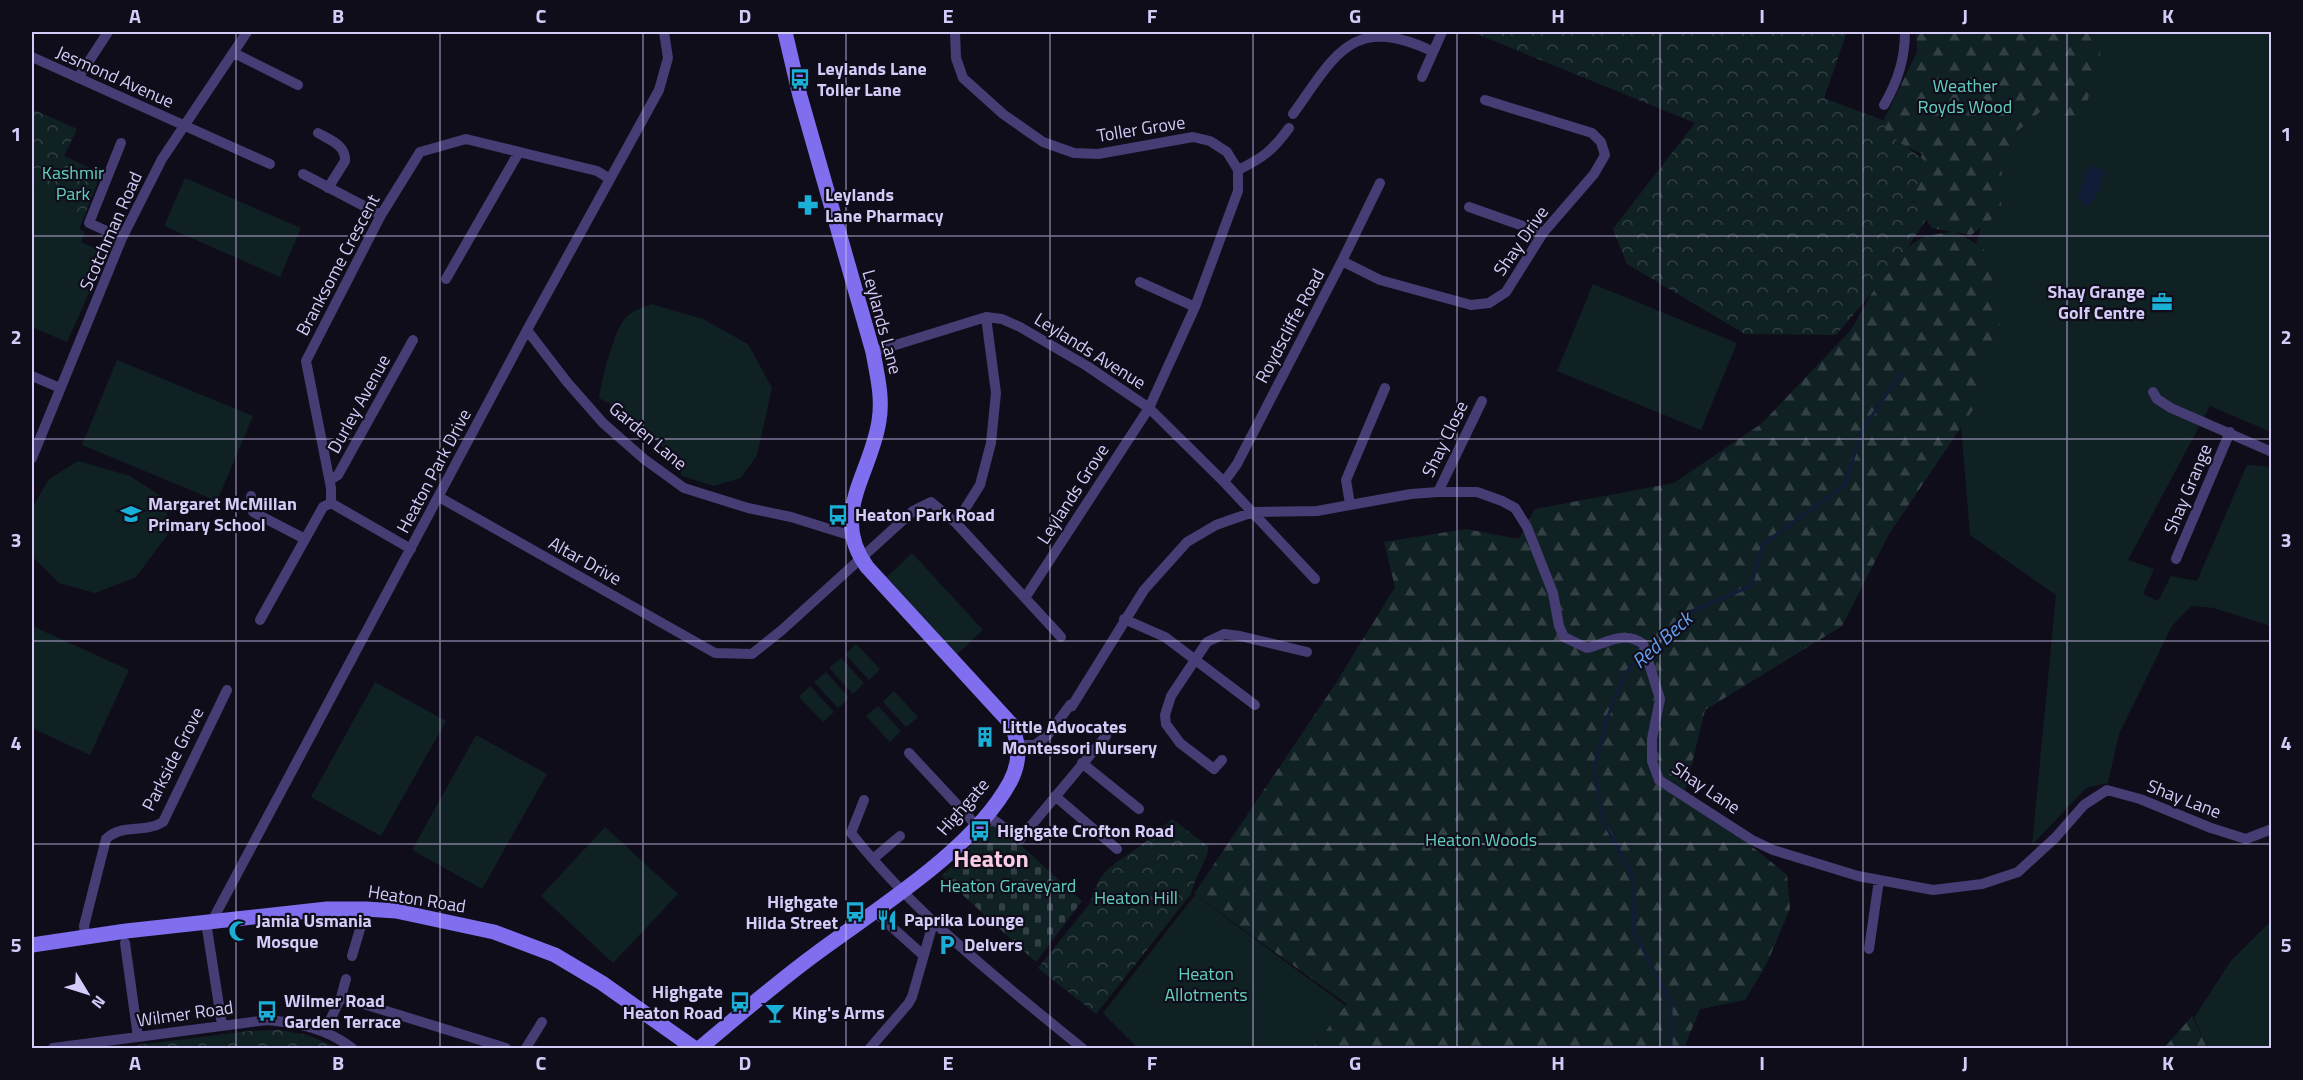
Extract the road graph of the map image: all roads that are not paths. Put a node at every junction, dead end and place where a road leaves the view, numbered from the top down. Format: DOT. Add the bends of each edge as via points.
graph roads {
  1 [pos="108,32"];
  2 [pos="247,32"];
  3 [pos="664,32"];
  4 [pos="785,32"];
  5 [pos="955,32"];
  6 [pos="1442,32"];
  7 [pos="1905,32"];
  8 [pos="1432,51"];
  9 [pos="234,53"];
  10 [pos="32,57"];
  11 [pos="1422,77"];
  12 [pos="78,78"];
  13 [pos="298,84"];
  14 [pos="1485,100"];
  15 [pos="1884,105"];
  16 [pos="1293,114"];
  17 [pos="185,126"];
  18 [pos="1289,128"];
  19 [pos="318,133"];
  20 [pos="121,143"];
  21 [pos="519,152"];
  22 [pos="270,164"];
  23 [pos="1238,170"];
  24 [pos="303,174"];
  25 [pos="610,179"];
  26 [pos="1380,183"];
  27 [pos="328,188"];
  28 [pos="1469,207"];
  29 [pos="381,215"];
  30 [pos="1543,233"];
  31 [pos="122,238"];
  32 [pos="1342,261"];
  33 [pos="446,279"];
  34 [pos="1140,282"];
  35 [pos="1195,307"];
  36 [pos="986,316"];
  37 [pos="527,330"];
  38 [pos="413,340"];
  39 [pos="873,352"];
  40 [pos="32,376"];
  41 [pos="60,388"];
  42 [pos="1385,388"];
  43 [pos="2153,392"];
  44 [pos="1482,401"];
  45 [pos="1149,408"];
  46 [pos="2230,432"];
  47 [pos="2271,452"];
  48 [pos="32,458"];
  49 [pos="330,480"];
  50 [pos="1224,482"];
  51 [pos="1438,492"];
  52 [pos="251,496"];
  53 [pos="439,497"];
  54 [pos="331,502"];
  55 [pos="1350,504"];
  56 [pos="1253,512"];
  57 [pos="956,523"];
  58 [pos="852,536"];
  59 [pos="305,539"];
  60 [pos="411,549"];
  61 [pos="861,558"];
  62 [pos="2176,558"];
  63 [pos="1315,579"];
  64 [pos="1025,598"];
  65 [pos="1124,619"];
  66 [pos="260,620"];
  67 [pos="1061,637"];
  68 [pos="1307,652"];
  69 [pos="1194,659"];
  70 [pos="227,690"];
  71 [pos="1256,705"];
  72 [pos="1107,735"];
  73 [pos="1019,745"];
  74 [pos="909,753"];
  75 [pos="1222,760"];
  76 [pos="1082,763"];
  77 [pos="1055,796"];
  78 [pos="864,800"];
  79 [pos="1139,809"];
  80 [pos="982,821"];
  81 [pos="2271,829"];
  82 [pos="900,836"];
  83 [pos="1117,849"];
  84 [pos="873,859"];
  85 [pos="1879,880"];
  86 [pos="902,891"];
  87 [pos="366,909"];
  88 [pos="874,911"];
  89 [pos="934,920"];
  90 [pos="209,921"];
  91 [pos="86,936"];
  92 [pos="125,943"];
  93 [pos="32,945"];
  94 [pos="1869,949"];
  95 [pos="923,955"];
  96 [pos="352,956"];
  97 [pos="346,979"];
  98 [pos="341,997"];
  99 [pos="542,1022"];
  100 [pos="222,1025"];
  101 [pos="325,1031"];
  102 [pos="138,1037"];
  103 [pos="53,1048"];
  104 [pos="352,1048"];
  105 [pos="506,1048"];
  106 [pos="526,1048"];
  107 [pos="694,1048"];
  108 [pos="700,1048"];
  109 [pos="870,1048"];
  110 [pos="1082,1048"];
  1 -- 12 [label="street"];
  2 -- 9 [label="street, Scotchman Road"];
  3 -- 25 [label="street, Heaton Park Drive" via="668,58 660,90"];
  4 -- 39 [label="street, Leylands Lane"];
  5 -- 23 [label="street, Toller Grove" via="956,58 963,78 1003,114 1043,142 1074,153 1098,154 1192,137 1210,141 1227,152"];
  6 -- 8 [label="street"];
  7 -- 15 [label="street" via="1900,71"];
  8 -- 11 [label="street"];
  8 -- 16 [label="street" via="1396,37 1368,37 1332,60"];
  9 -- 13 [label="street"];
  9 -- 17 [label="street, Scotchman Road"];
  10 -- 12 [label="street, Jesmond Avenue"];
  12 -- 17 [label="street, Jesmond Avenue"];
  14 -- 30 [label="street, Shay Drive" via="1592,133 1601,142 1605,155 1594,174"];
  17 -- 22 [label="street, Jesmond Avenue"];
  17 -- 31 [label="street, Scotchman Road" via="162,159"];
  18 -- 23 [label="street" via="1274,149"];
  19 -- 27 [label="street" via="339,145 345,156"];
  20 -- 31 [label="street" via="89,223"];
  21 -- 25 [label="street, Branksome Crescent" via="597,171"];
  21 -- 29 [label="street, Branksome Crescent" via="466,139 420,152"];
  21 -- 33 [label="street"];
  23 -- 35 [label="street" via="1238,191"];
  24 -- 27 [label="street"];
  25 -- 37 [label="street, Heaton Park Drive"];
  26 -- 32 [label="street, Roydscliffe Road"];
  27 -- 29 [label="street"];
  28 -- 30 [label="street"];
  29 -- 49 [label="street, Branksome Crescent" via="306,361"];
  30 -- 32 [label="street, Shay Drive" via="1506,292 1489,303 1471,305 1380,280"];
  31 -- 41 [label="street, Scotchman Road"];
  32 -- 50 [label="street, Roydscliffe Road"];
  34 -- 35 [label="street"];
  35 -- 45 [label="street"];
  36 -- 39 [label="street"];
  36 -- 45 [label="street, Leylands Avenue" via="1020,327 1088,366"];
  36 -- 57 [label="street" via="996,393 991,443 980,485"];
  37 -- 53 [label="street, Heaton Park Drive"];
  37 -- 58 [label="street, Garden Lane" via="603,423 684,488"];
  38 -- 49 [label="street, Durley Avenue" via="338,475"];
  39 -- 58 [label="street, Leylands Lane" via="880,391 879,420 852,505"];
  40 -- 41 [label="street"];
  41 -- 48 [label="street, Scotchman Road"];
  42 -- 55 [label="street" via="1346,480"];
  43 -- 46 [label="street" via="2171,408"];
  44 -- 51 [label="street, Shay Close"];
  45 -- 50 [label="street, Leylands Avenue"];
  45 -- 64 [label="street, Leylands Grove"];
  46 -- 47 [label="street"];
  46 -- 62 [label="street, Shay Grange"];
  49 -- 54 [label="street, Branksome Crescent"];
  50 -- 56 [label="street, Leylands Avenue"];
  51 -- 55 [label="street, Shay Lane"];
  51 -- 85 [label="street, Shay Lane" via="1477,492 1515,508 1527,527 1553,594 1564,637 1587,648 1623,636 1643,644 1660,699 1652,739 1652,761 1659,780 1773,850"];
  52 -- 59 [label="street" via="253,512"];
  53 -- 60 [label="street, Heaton Park Drive"];
  53 -- 61 [label="street, Altar Drive" via="715,653 752,654"];
  54 -- 59 [label="street" via="323,507"];
  54 -- 60 [label="street"];
  55 -- 56 [label="street, Shay Lane" via="1317,511"];
  56 -- 63 [label="street, Leylands Avenue"];
  56 -- 65 [label="street" via="1216,525 1187,542"];
  57 -- 61 [label="street" via="931,502 913,511"];
  57 -- 64 [label="street"];
  58 -- 61 [label="street, Leylands Lane"];
  59 -- 66 [label="street"];
  60 -- 90 [label="street, Heaton Park Drive"];
  61 -- 73 [label="street, Leylands Lane" via="1012,725"];
  64 -- 67 [label="street"];
  65 -- 69 [label="street" via="1165,637"];
  65 -- 73 [label="street" via="1072,706 1048,735 1035,745"];
  68 -- 69 [label="street" via="1224,634 1207,642"];
  69 -- 71 [label="street"];
  69 -- 75 [label="street" via="1166,707 1166,724 1180,742 1215,769"];
  70 -- 91 [label="street, Parkside Grove" via="163,822 154,827 115,830 106,839 84,926"];
  72 -- 76 [label="street"];
  73 -- 80 [label="street, Highgate" via="1010,782"];
  74 -- 80 [label="street"];
  76 -- 77 [label="street"];
  76 -- 79 [label="street"];
  77 -- 80 [label="street" via="1020,839"];
  77 -- 83 [label="street"];
  78 -- 84 [label="street" via="851,833"];
  80 -- 86 [label="street, Highgate"];
  81 -- 85 [label="street, Shay Lane" via="2246,839 2107,790 2084,805 2018,872 1982,884 1933,890"];
  82 -- 84 [label="street"];
  84 -- 86 [label="street"];
  85 -- 94 [label="street"];
  86 -- 88 [label="street, Highgate"];
  86 -- 89 [label="street"];
  87 -- 90 [label="street, Heaton Road"];
  87 -- 96 [label="street"];
  87 -- 107 [label="street, Heaton Road" via="396,911 494,932 555,955 602,982"];
  88 -- 95 [label="street"];
  88 -- 108 [label="street, Highgate"];
  89 -- 95 [label="street"];
  89 -- 110 [label="street" via="994,976"];
  90 -- 91 [label="street, Heaton Road"];
  90 -- 100 [label="street"];
  91 -- 93 [label="street, Heaton Road"];
  92 -- 102 [label="street"];
  95 -- 109 [label="street" via="908,1004"];
  97 -- 98 [label="street"];
  98 -- 101 [label="street"];
  98 -- 105 [label="street"];
  99 -- 106 [label="street"];
  100 -- 101 [label="street, Wilmer Road" via="267,1020 300,1023"];
  100 -- 102 [label="street, Wilmer Road"];
  101 -- 104 [label="street, Wilmer Road"];
  102 -- 103 [label="street, Wilmer Road"];
}
